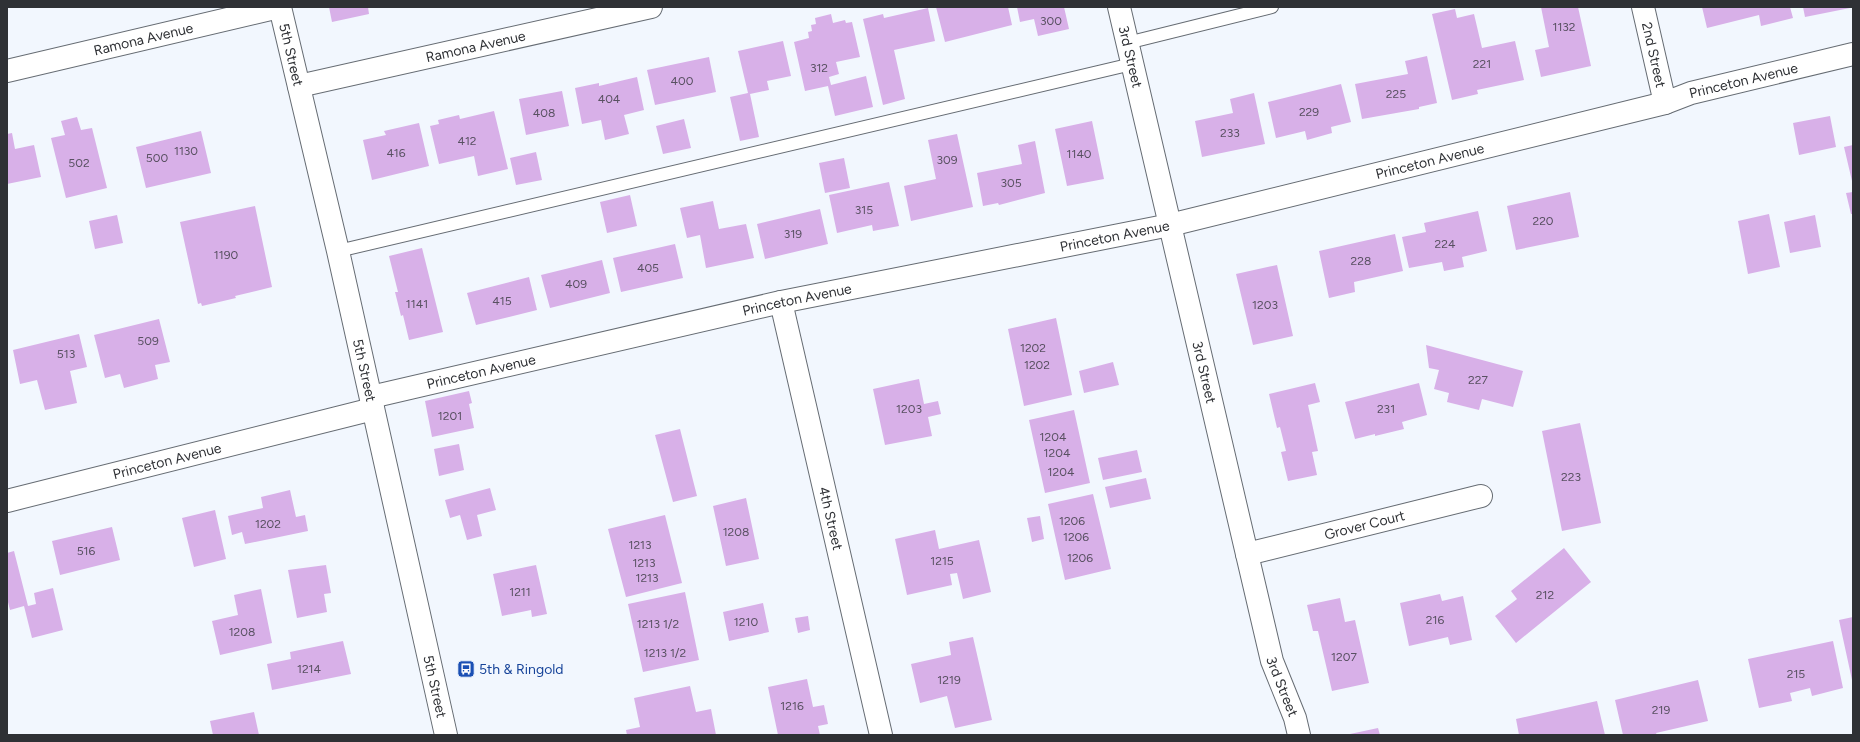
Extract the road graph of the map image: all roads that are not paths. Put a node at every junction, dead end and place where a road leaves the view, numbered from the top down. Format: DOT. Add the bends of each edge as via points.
graph roads {
  1 [pos="280,7"];
  2 [pos="651,7"];
  3 [pos="1120,7"];
  4 [pos="1272,7"];
  5 [pos="1643,7"];
  6 [pos="1127,43"];
  7 [pos="1853,54"];
  8 [pos="1132,64"];
  9 [pos="7,71"];
  10 [pos="299,86"];
  11 [pos="1665,103"];
  12 [pos="1170,225"];
  13 [pos="338,251"];
  14 [pos="781,302"];
  15 [pos="372,403"];
  16 [pos="1481,496"];
  17 [pos="7,501"];
  18 [pos="1248,554"];
  19 [pos="446,735"];
  20 [pos="881,735"];
  21 [pos="1299,735"];
  1 -- 9 [label="street, Ramona Avenue"];
  1 -- 10 [label="street, 5th Street"];
  2 -- 10 [label="street, Ramona Avenue"];
  3 -- 6 [label="street, 3rd Street"];
  4 -- 6 [label="lane"];
  5 -- 11 [label="street, 2nd Street"];
  6 -- 8 [label="street, 3rd Street"];
  7 -- 11 [label="street, Princeton Avenue" via="1691,93"];
  8 -- 12 [label="street, 3rd Street"];
  8 -- 13 [label="lane"];
  10 -- 13 [label="street, 5th Street"];
  11 -- 12 [label="street, Princeton Avenue"];
  12 -- 14 [label="street, Princeton Avenue"];
  12 -- 18 [label="street, 3rd Street"];
  13 -- 15 [label="street, 5th Street"];
  14 -- 15 [label="street, Princeton Avenue"];
  14 -- 20 [label="street, 4th Street"];
  15 -- 17 [label="street, Princeton Avenue"];
  15 -- 19 [label="street, 5th Street"];
  16 -- 18 [label="street, Grover Court"];
  18 -- 21 [label="street, 3rd Street" via="1272,661 1295,718"];
}
